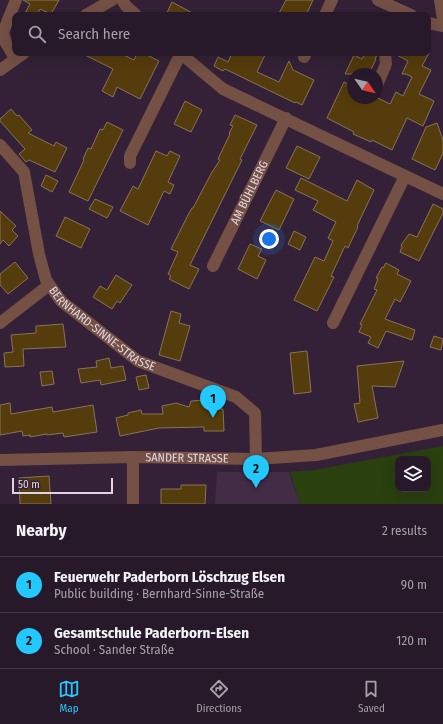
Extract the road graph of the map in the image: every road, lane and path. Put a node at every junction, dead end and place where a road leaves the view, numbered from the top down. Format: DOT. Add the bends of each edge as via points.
graph roads {
  1 [pos="16,0"];
  2 [pos="112,0"];
  3 [pos="122,0"];
  4 [pos="332,0"];
  5 [pos="378,0"];
  6 [pos="440,0"];
  7 [pos="393,11"];
  8 [pos="91,12"];
  9 [pos="133,12"];
  10 [pos="326,12"];
  11 [pos="443,19"];
  12 [pos="431,24"];
  13 [pos="443,26"];
  14 [pos="3,42"];
  15 [pos="12,50"];
  16 [pos="19,56"];
  17 [pos="180,56"];
  18 [pos="184,56"];
  19 [pos="385,56"];
  20 [pos="0,70"];
  21 [pos="383,71"];
  22 [pos="286,118"];
  23 [pos="0,144"];
  24 [pos="130,163"];
  25 [pos="404,176"];
  26 [pos="443,194"];
  27 [pos="214,266"];
  28 [pos="49,285"];
  29 [pos="0,323"];
  30 [pos="333,323"];
  31 [pos="443,430"];
  32 [pos="134,457"];
  33 [pos="256,458"];
  34 [pos="0,460"];
  35 [pos="133,504"];
  1 -- 14 [label="street" via="3,32"];
  2 -- 8 [label="street"];
  3 -- 9 [label="street"];
  4 -- 10 [label="street"];
  5 -- 7 [label="street"];
  6 -- 11 [label="street"];
  12 -- 13 [label="street"];
  14 -- 15 [label="street"];
  16 -- 20 [label="street"];
  17 -- 24 [label="street" via="130,156"];
  18 -- 22 [label="street" via="223,89"];
  19 -- 21 [label="street"];
  22 -- 25 [label="street"];
  22 -- 27 [label="street, AM BÜHLBERG"];
  23 -- 28 [label="street, BERNHARD-SINNE-STRASSE" via="24,172 39,254"];
  25 -- 26 [label="street"];
  25 -- 30 [label="street"];
  28 -- 29 [label="street"];
  28 -- 33 [label="street, BERNHARD-SINNE-STRASSE" via="61,301 138,361 236,397 255,413"];
  31 -- 33 [label="street, SANDER STRASSE" via="316,455"];
  32 -- 33 [label="street, SANDER STRASSE"];
  32 -- 34 [label="street, SANDER STRASSE"];
  32 -- 35 [label="street"];
}
